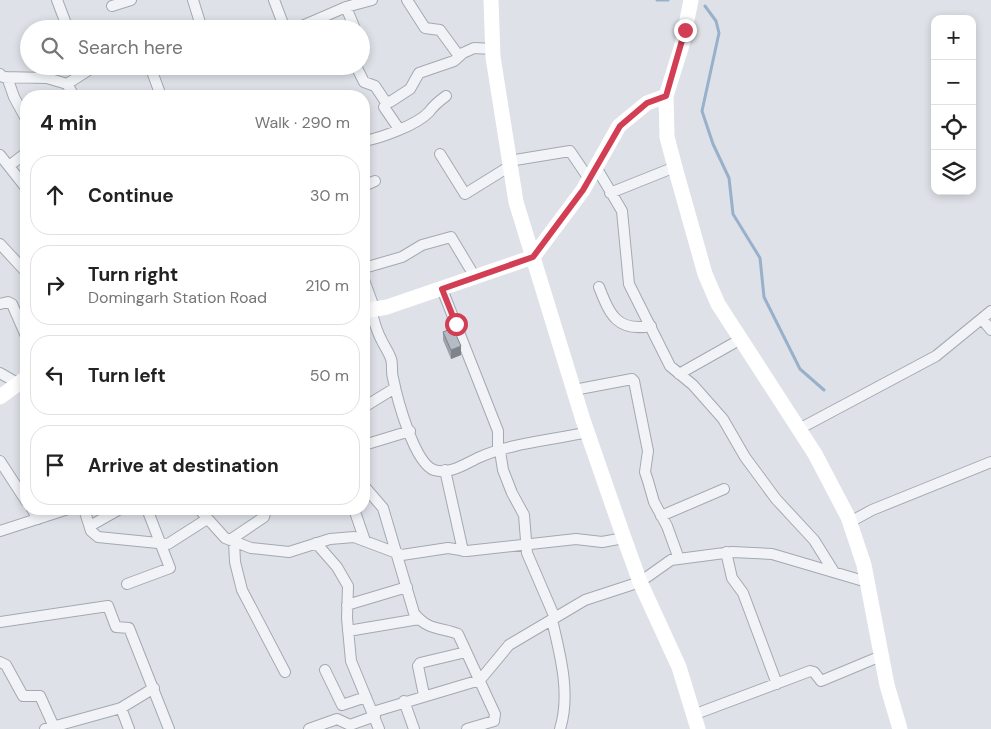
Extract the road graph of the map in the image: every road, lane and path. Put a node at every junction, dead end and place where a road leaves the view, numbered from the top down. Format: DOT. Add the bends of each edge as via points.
graph roads {
  1 [pos="57,0"];
  2 [pos="131,0"];
  3 [pos="193,0"];
  4 [pos="274,0"];
  5 [pos="372,0"];
  6 [pos="408,0"];
  7 [pos="491,0"];
  8 [pos="690,0"];
  9 [pos="112,6"];
  10 [pos="346,6"];
  11 [pos="65,20"];
  12 [pos="199,20"];
  13 [pos="281,20"];
  14 [pos="315,20"];
  15 [pos="351,20"];
  16 [pos="492,49"];
  17 [pos="459,56"];
  18 [pos="3,75"];
  19 [pos="77,75"];
  20 [pos="153,75"];
  21 [pos="360,75"];
  22 [pos="67,84"];
  23 [pos="70,90"];
  24 [pos="159,90"];
  25 [pos="446,96"];
  26 [pos="666,96"];
  27 [pos="384,106"];
  28 [pos="20,108"];
  29 [pos="399,128"];
  30 [pos="370,140"];
  31 [pos="440,154"];
  32 [pos="0,155"];
  33 [pos="20,158"];
  34 [pos="510,164"];
  35 [pos="9,166"];
  36 [pos="674,167"];
  37 [pos="593,173"];
  38 [pos="20,180"];
  39 [pos="375,181"];
  40 [pos="370,183"];
  41 [pos="610,192"];
  42 [pos="0,244"];
  43 [pos="533,257"];
  44 [pos="20,266"];
  45 [pos="370,266"];
  46 [pos="475,277"];
  47 [pos="599,287"];
  48 [pos="442,289"];
  49 [pos="0,304"];
  50 [pos="370,310"];
  51 [pos="991,311"];
  52 [pos="982,319"];
  53 [pos="20,322"];
  54 [pos="651,326"];
  55 [pos="991,330"];
  56 [pos="741,339"];
  57 [pos="0,373"];
  58 [pos="679,374"];
  59 [pos="20,381"];
  60 [pos="20,385"];
  61 [pos="395,388"];
  62 [pos="574,390"];
  63 [pos="0,397"];
  64 [pos="370,403"];
  65 [pos="799,429"];
  66 [pos="410,431"];
  67 [pos="588,432"];
  68 [pos="370,443"];
  69 [pos="499,452"];
  70 [pos="0,461"];
  71 [pos="991,462"];
  72 [pos="445,470"];
  73 [pos="724,489"];
  74 [pos="20,492"];
  75 [pos="370,493"];
  76 [pos="36,515"];
  77 [pos="50,515"];
  78 [pos="86,515"];
  79 [pos="109,515"];
  80 [pos="149,515"];
  81 [pos="204,515"];
  82 [pos="264,515"];
  83 [pos="356,515"];
  84 [pos="661,516"];
  85 [pos="38,519"];
  86 [pos="207,519"];
  87 [pos="850,522"];
  88 [pos="90,526"];
  89 [pos="0,532"];
  90 [pos="624,538"];
  91 [pos="232,540"];
  92 [pos="365,541"];
  93 [pos="160,543"];
  94 [pos="316,543"];
  95 [pos="528,545"];
  96 [pos="463,551"];
  97 [pos="396,552"];
  98 [pos="726,552"];
  99 [pos="679,559"];
  100 [pos="834,572"];
  101 [pos="640,582"];
  102 [pos="867,582"];
  103 [pos="127,584"];
  104 [pos="407,587"];
  105 [pos="347,605"];
  106 [pos="419,619"];
  107 [pos="553,619"];
  108 [pos="0,622"];
  109 [pos="348,631"];
  110 [pos="466,652"];
  111 [pos="881,656"];
  112 [pos="0,662"];
  113 [pos="325,670"];
  114 [pos="285,672"];
  115 [pos="480,680"];
  116 [pos="777,684"];
  117 [pos="154,688"];
  118 [pos="424,696"];
  119 [pos="366,697"];
  120 [pos="404,701"];
  121 [pos="121,708"];
  122 [pos="374,714"];
  123 [pos="696,722"];
  124 [pos="50,728"];
  125 [pos="480,728"];
  126 [pos="129,729"];
  127 [pos="169,729"];
  128 [pos="309,729"];
  129 [pos="379,729"];
  130 [pos="414,729"];
  131 [pos="467,729"];
  132 [pos="560,729"];
  133 [pos="900,729"];
  1 -- 11 [label="street"];
  2 -- 9 [label="street"];
  3 -- 12 [label="street"];
  4 -- 13 [label="street"];
  5 -- 10 [label="street"];
  6 -- 17 [label="street" via="425,28 440,30"];
  7 -- 16 [label="street"];
  8 -- 26 [label="street" via="682,45"];
  10 -- 14 [label="street"];
  10 -- 15 [label="street"];
  16 -- 17 [label="street" via="474,48"];
  16 -- 34 [label="street"];
  17 -- 21 [label="street" via="454,61 419,73 410,89 390,102 385,101 375,86 364,82"];
  18 -- 22 [label="street" via="47,78"];
  18 -- 28 [label="street"];
  19 -- 22 [label="street"];
  20 -- 24 [label="street"];
  22 -- 23 [label="street"];
  25 -- 29 [label="street" via="428,112"];
  26 -- 36 [label="street" via="667,137"];
  26 -- 37 [label="street" via="647,103 620,126"];
  27 -- 29 [label="street"];
  29 -- 30 [label="street"];
  31 -- 34 [label="street" via="465,194"];
  32 -- 35 [label="street"];
  33 -- 35 [label="street"];
  34 -- 37 [label="street" via="570,151"];
  34 -- 43 [label="street" via="516,202"];
  35 -- 38 [label="street"];
  36 -- 41 [label="street"];
  36 -- 56 [label="street" via="705,274 718,304"];
  37 -- 41 [label="street"];
  37 -- 43 [label="street"];
  39 -- 40 [label="street"];
  41 -- 54 [label="street" via="622,211 629,284"];
  42 -- 44 [label="street"];
  43 -- 46 [label="street"];
  43 -- 62 [label="street"];
  45 -- 46 [label="street" via="402,258 429,242 451,237"];
  46 -- 48 [label="street"];
  47 -- 54 [label="street" via="612,317 628,327"];
  48 -- 50 [label="street"];
  48 -- 69 [label="street" via="498,431"];
  49 -- 53 [label="street" via="12,304"];
  50 -- 61 [label="street" via="392,360"];
  51 -- 52 [label="street"];
  52 -- 55 [label="street"];
  52 -- 65 [label="street" via="936,356"];
  54 -- 58 [label="street" via="670,366"];
  56 -- 58 [label="street"];
  56 -- 65 [label="street"];
  57 -- 59 [label="street"];
  58 -- 100 [label="street" via="724,419 745,457 776,500 814,540"];
  60 -- 63 [label="street"];
  61 -- 64 [label="street"];
  61 -- 66 [label="street"];
  62 -- 67 [label="street"];
  62 -- 84 [label="street" via="634,381 648,451 645,472"];
  65 -- 87 [label="street" via="816,454"];
  66 -- 68 [label="street"];
  66 -- 72 [label="street" via="425,465"];
  67 -- 69 [label="street" via="544,442 527,442"];
  67 -- 90 [label="street"];
  69 -- 72 [label="street" via="480,457 467,466"];
  69 -- 95 [label="street" via="506,478 524,515"];
  70 -- 74 [label="street"];
  71 -- 87 [label="street"];
  72 -- 96 [label="street"];
  73 -- 84 [label="street"];
  75 -- 97 [label="street" via="383,508"];
  76 -- 85 [label="street"];
  77 -- 85 [label="street"];
  78 -- 88 [label="street"];
  79 -- 88 [label="street"];
  80 -- 93 [label="street"];
  81 -- 86 [label="street"];
  82 -- 91 [label="street"];
  83 -- 92 [label="street"];
  84 -- 99 [label="street"];
  85 -- 89 [label="street"];
  86 -- 91 [label="street" via="225,538"];
  86 -- 93 [label="street" via="172,543"];
  87 -- 102 [label="street"];
  88 -- 93 [label="street" via="98,538"];
  90 -- 95 [label="street"];
  90 -- 101 [label="street"];
  91 -- 94 [label="street" via="251,548 288,552"];
  91 -- 114 [label="street" via="242,590"];
  92 -- 94 [label="street" via="354,537"];
  92 -- 97 [label="street"];
  93 -- 103 [label="street" via="170,568"];
  94 -- 105 [label="street" via="345,579"];
  95 -- 96 [label="street"];
  95 -- 107 [label="street" via="527,553"];
  96 -- 97 [label="street" via="448,548 402,555"];
  97 -- 104 [label="street"];
  98 -- 99 [label="street"];
  98 -- 100 [label="street" via="772,554"];
  98 -- 116 [label="street" via="732,578 743,593"];
  99 -- 101 [label="street" via="671,560"];
  100 -- 102 [label="street"];
  101 -- 107 [label="street" via="585,600"];
  101 -- 123 [label="street" via="679,667"];
  102 -- 111 [label="street"];
  104 -- 105 [label="street"];
  104 -- 106 [label="street" via="414,613"];
  105 -- 109 [label="street"];
  106 -- 109 [label="street"];
  106 -- 110 [label="street" via="434,628 458,634"];
  107 -- 115 [label="street" via="510,644"];
  107 -- 132 [label="street" via="566,700"];
  108 -- 117 [label="street" via="108,606 116,628 129,628"];
  109 -- 119 [label="street" via="351,661"];
  110 -- 115 [label="street"];
  110 -- 118 [label="street" via="420,663"];
  111 -- 116 [label="street" via="821,681 812,670"];
  111 -- 133 [label="street"];
  112 -- 124 [label="street" via="6,665 24,696 40,696"];
  113 -- 119 [label="street" via="342,705"];
  115 -- 118 [label="street"];
  115 -- 125 [label="street" via="495,717 494,721"];
  116 -- 123 [label="street"];
  117 -- 121 [label="street"];
  117 -- 127 [label="street"];
  118 -- 120 [label="street"];
  119 -- 122 [label="street"];
  120 -- 122 [label="street"];
  120 -- 130 [label="street"];
  121 -- 124 [label="street"];
  121 -- 126 [label="street"];
  122 -- 128 [label="street" via="350,725 337,719"];
  122 -- 129 [label="street"];
  125 -- 131 [label="street"];
}
